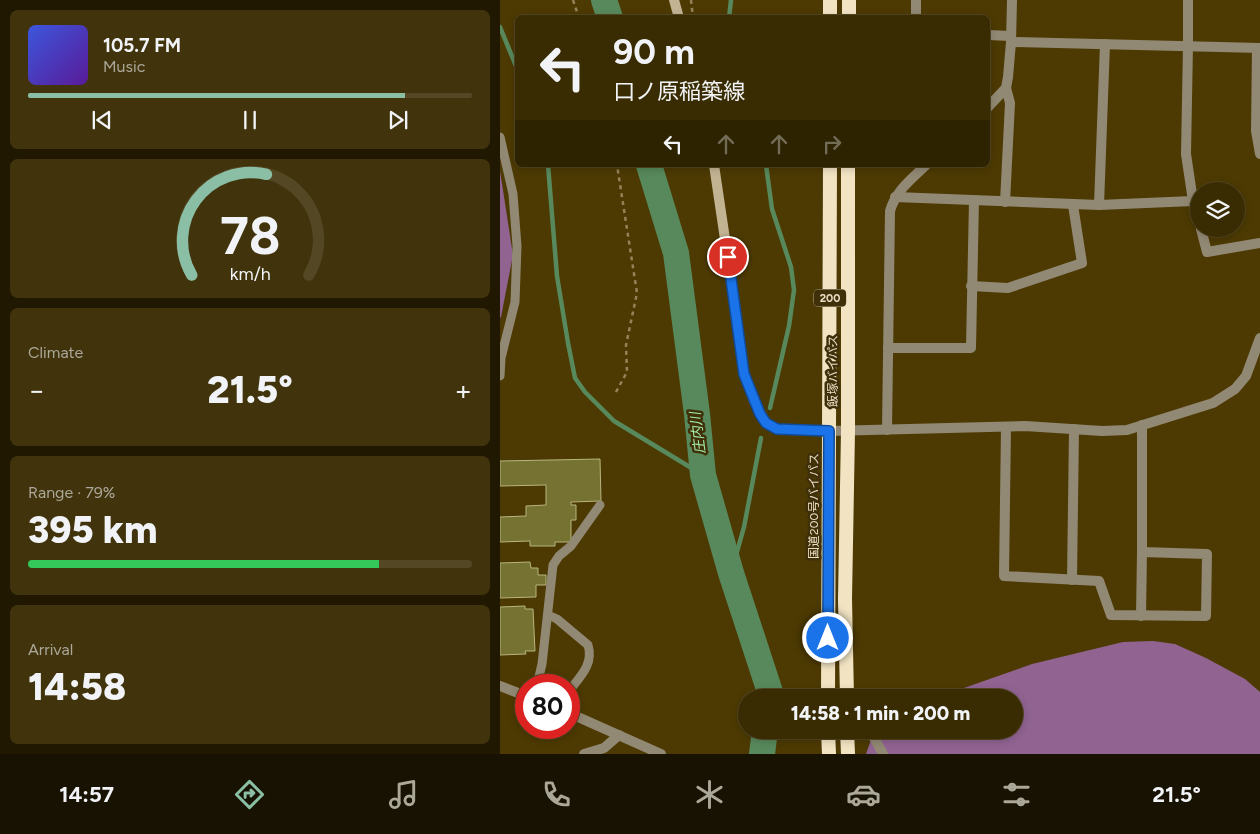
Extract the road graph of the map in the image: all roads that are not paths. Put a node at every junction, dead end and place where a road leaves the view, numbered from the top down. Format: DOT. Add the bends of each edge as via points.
graph roads {
  1 [pos="674,0"];
  2 [pos="830,0"];
  3 [pos="849,0"];
  4 [pos="916,0"];
  5 [pos="1012,0"];
  6 [pos="1188,0"];
  7 [pos="679,15"];
  8 [pos="830,15"];
  9 [pos="849,15"];
  10 [pos="916,15"];
  11 [pos="990,35"];
  12 [pos="1011,39"];
  13 [pos="1105,44"];
  14 [pos="1188,46"];
  15 [pos="1258,48"];
  16 [pos="1006,88"];
  17 [pos="990,105"];
  18 [pos="500,137"];
  19 [pos="1260,154"];
  20 [pos="714,167"];
  21 [pos="830,167"];
  22 [pos="848,167"];
  23 [pos="924,167"];
  24 [pos="1190,182"];
  25 [pos="895,197"];
  26 [pos="974,200"];
  27 [pos="1005,202"];
  28 [pos="1190,202"];
  29 [pos="1073,205"];
  30 [pos="1099,205"];
  31 [pos="1203,237"];
  32 [pos="1260,243"];
  33 [pos="971,286"];
  34 [pos="1260,338"];
  35 [pos="888,348"];
  36 [pos="500,376"];
  37 [pos="1142,425"];
  38 [pos="1006,426"];
  39 [pos="1074,429"];
  40 [pos="887,430"];
  41 [pos="829,431"];
  42 [pos="848,431"];
  43 [pos="600,505"];
  44 [pos="1142,552"];
  45 [pos="1072,580"];
  46 [pos="548,615"];
  47 [pos="1141,616"];
  48 [pos="540,674"];
  49 [pos="580,677"];
  50 [pos="500,686"];
  51 [pos="828,689"];
  52 [pos="846,689"];
  53 [pos="515,691"];
  54 [pos="580,718"];
  55 [pos="619,735"];
  56 [pos="828,739"];
  57 [pos="847,739"];
  58 [pos="875,739"];
  59 [pos="584,754"];
  60 [pos="661,754"];
  61 [pos="828,754"];
  62 [pos="848,754"];
  63 [pos="883,754"];
  1 -- 7 [label="main road"];
  2 -- 8 [label="highway"];
  3 -- 9 [label="highway"];
  4 -- 10 [label="street"];
  5 -- 12 [label="street"];
  6 -- 14 [label="street"];
  11 -- 12 [label="street"];
  12 -- 13 [label="street"];
  12 -- 16 [label="street"];
  13 -- 14 [label="street"];
  13 -- 30 [label="street"];
  14 -- 15 [label="street"];
  14 -- 24 [label="street" via="1186,154"];
  15 -- 19 [label="street" via="1256,131"];
  16 -- 17 [label="street"];
  16 -- 27 [label="street" via="1010,103"];
  18 -- 36 [label="lane" via="513,194 517,246 515,302"];
  20 -- 41 [label="main road" via="744,374 754,401 766,423 777,429"];
  21 -- 41 [label="highway, 国道200号バイパス / 200"];
  22 -- 42 [label="highway, 飯塚バイパス / 200"];
  23 -- 25 [label="street"];
  25 -- 26 [label="street"];
  25 -- 35 [label="street" via="890,210"];
  26 -- 27 [label="street"];
  26 -- 33 [label="street"];
  27 -- 29 [label="street"];
  28 -- 30 [label="street"];
  29 -- 30 [label="street"];
  29 -- 33 [label="street" via="1082,263 1008,288"];
  31 -- 32 [label="street" via="1207,252"];
  33 -- 35 [label="street" via="971,348"];
  34 -- 37 [label="street" via="1246,376 1235,389 1213,403"];
  35 -- 40 [label="street"];
  37 -- 39 [label="street" via="1127,430"];
  37 -- 44 [label="street"];
  38 -- 39 [label="street"];
  38 -- 40 [label="street"];
  38 -- 45 [label="street" via="1004,576"];
  39 -- 45 [label="street"];
  40 -- 42 [label="street"];
  41 -- 42 [label="street"];
  41 -- 51 [label="highway, 国道200号バイパス / 200"];
  42 -- 52 [label="highway, 飯塚バイパス / 200"];
  43 -- 46 [label="lane" via="553,565"];
  44 -- 47 [label="street"];
  44 -- 47 [label="street" via="1207,554 1206,616"];
  45 -- 47 [label="street" via="1099,581 1111,615"];
  46 -- 48 [label="lane"];
  46 -- 49 [label="lane" via="588,645 590,659"];
  50 -- 53 [label="street"];
  54 -- 55 [label="street"];
  55 -- 59 [label="street" via="604,748"];
  55 -- 60 [label="street"];
  56 -- 61 [label="highway"];
  57 -- 62 [label="highway"];
  58 -- 63 [label="street"];
}
